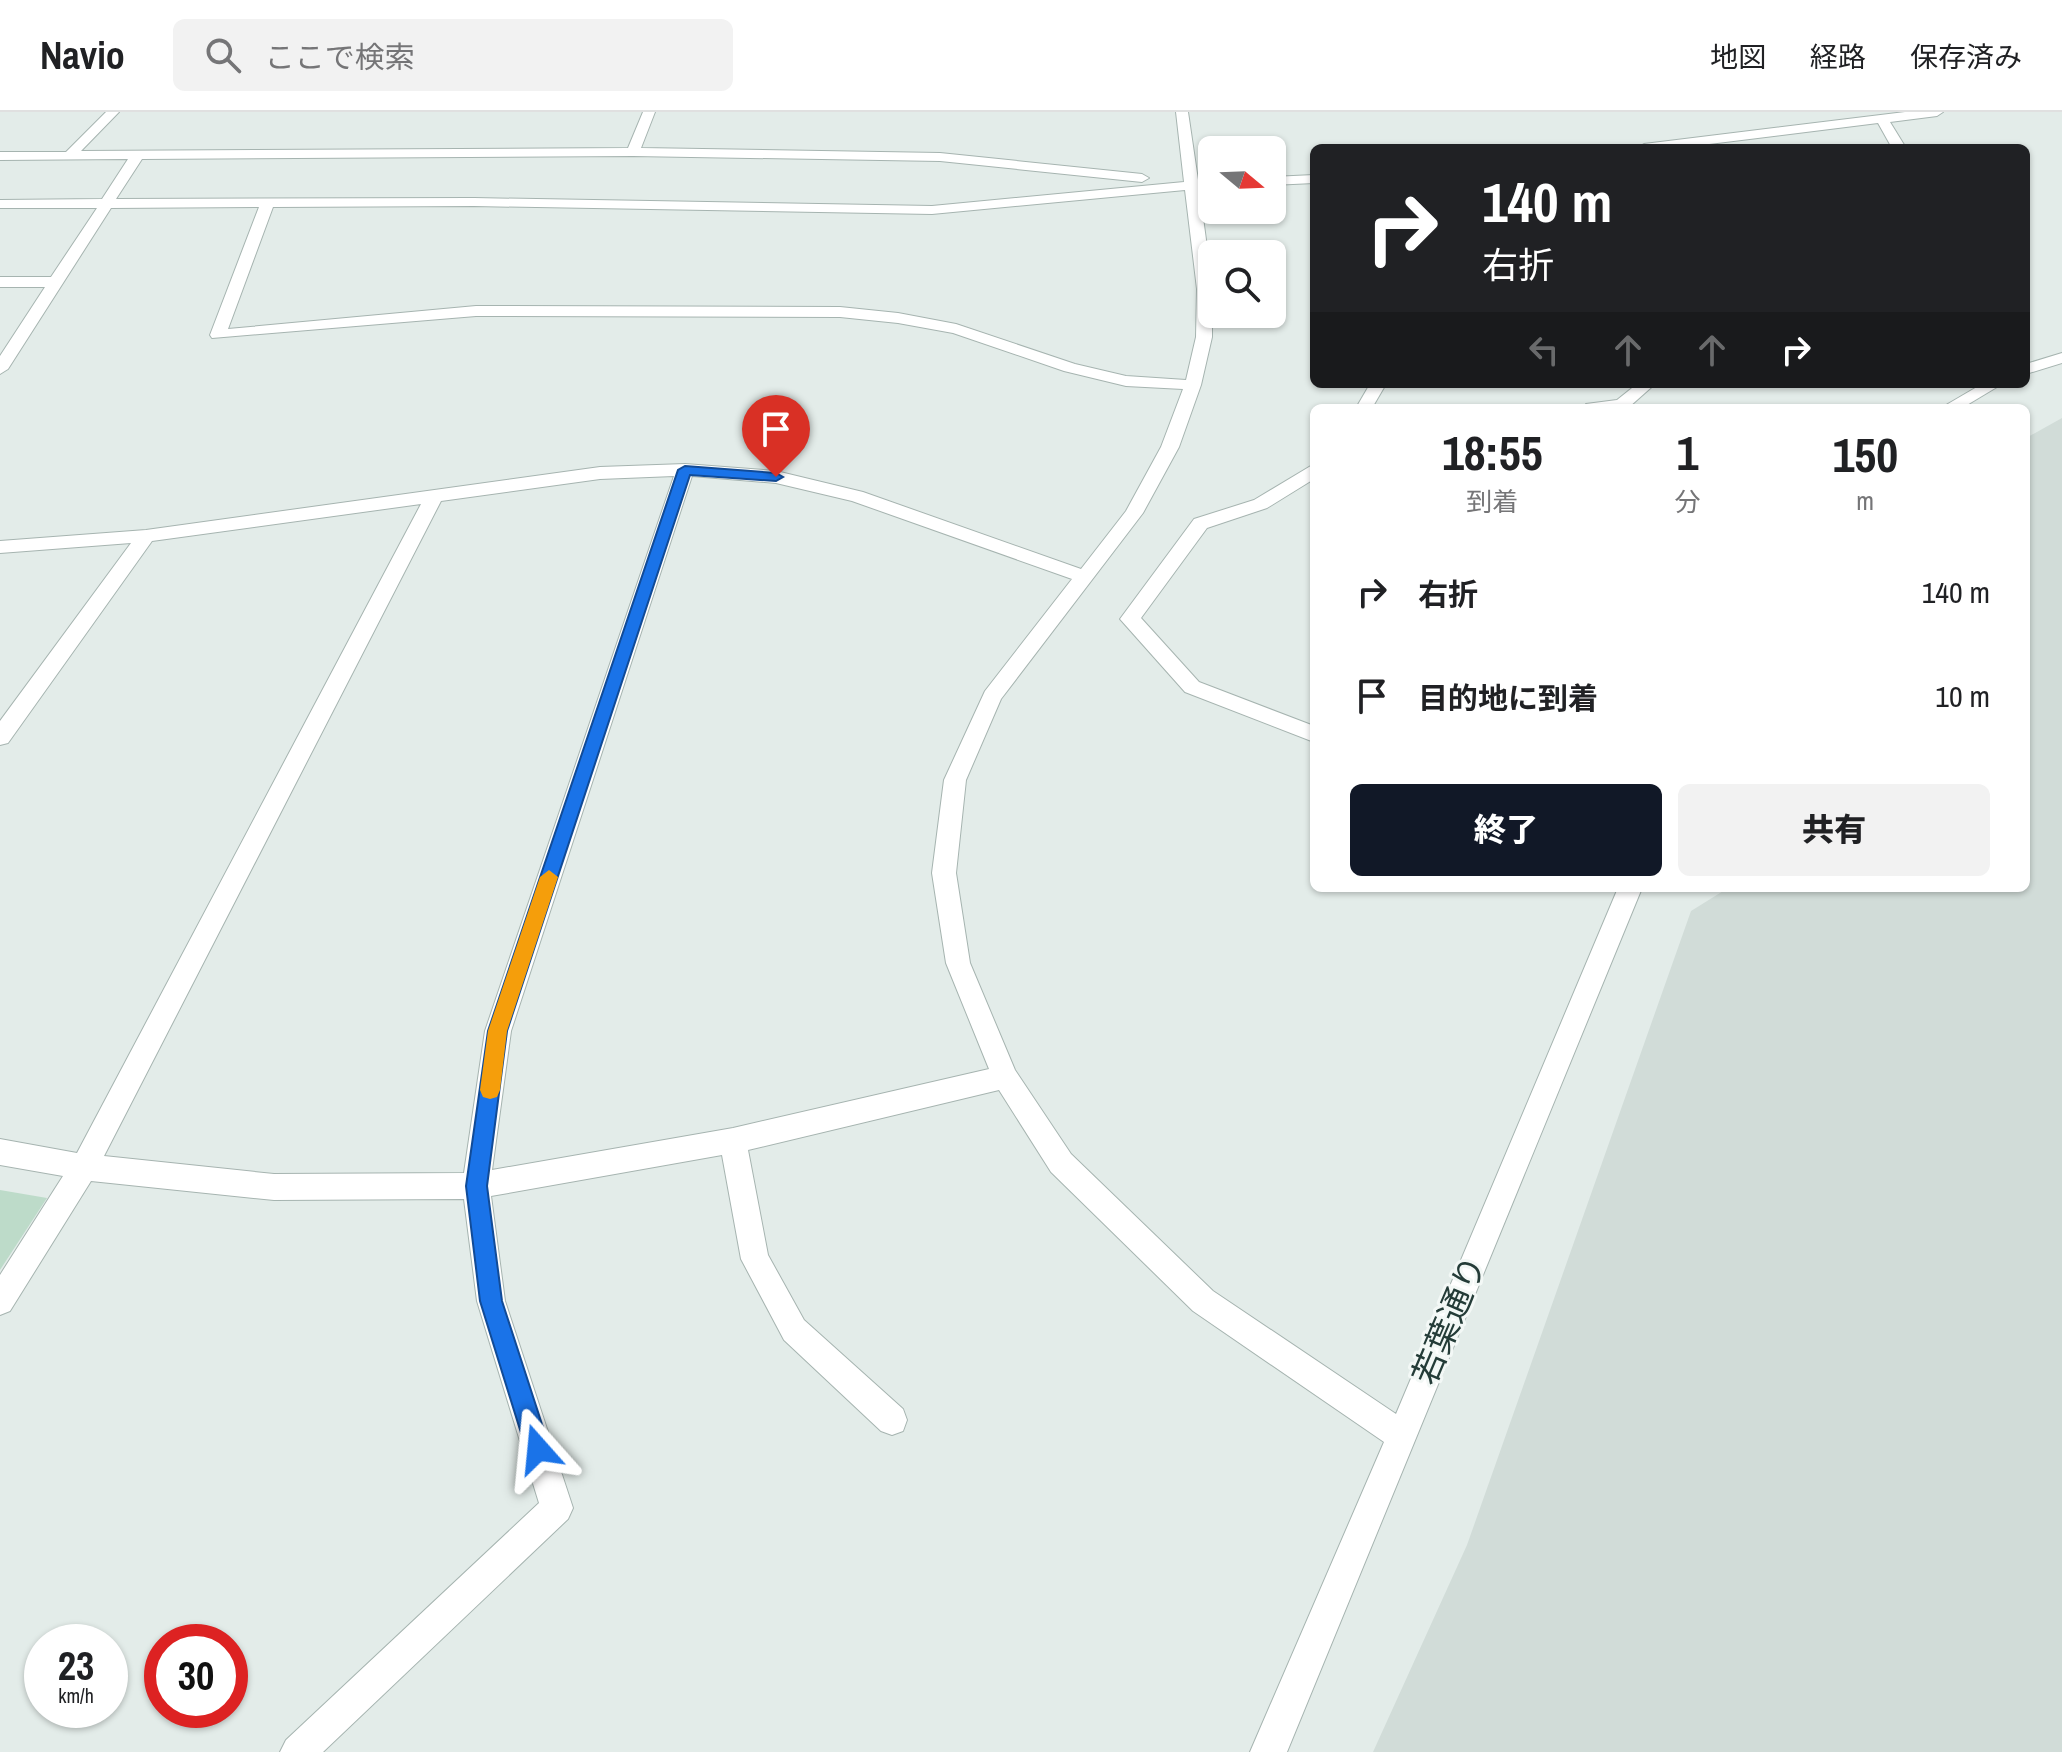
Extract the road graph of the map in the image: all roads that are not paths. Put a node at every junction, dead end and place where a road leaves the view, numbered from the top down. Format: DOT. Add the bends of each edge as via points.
graph roads {
  1 [pos="113,112"];
  2 [pos="649,112"];
  3 [pos="1182,112"];
  4 [pos="1937,112"];
  5 [pos="1883,120"];
  6 [pos="1678,144"];
  7 [pos="1897,144"];
  8 [pos="633,152"];
  9 [pos="0,156"];
  10 [pos="69,156"];
  11 [pos="137,156"];
  12 [pos="1198,169"];
  13 [pos="1310,179"];
  14 [pos="1286,180"];
  15 [pos="1198,183"];
  16 [pos="1198,183"];
  17 [pos="268,202"];
  18 [pos="105,203"];
  19 [pos="0,204"];
  20 [pos="1203,224"];
  21 [pos="0,282"];
  22 [pos="53,282"];
  23 [pos="2062,358"];
  24 [pos="2030,368"];
  25 [pos="0,369"];
  26 [pos="1193,385"];
  27 [pos="1642,388"];
  28 [pos="1986,388"];
  29 [pos="1622,404"];
  30 [pos="1956,404"];
  31 [pos="685,470"];
  32 [pos="1310,473"];
  33 [pos="434,496"];
  34 [pos="146,536"];
  35 [pos="0,547"];
  36 [pos="1085,577"];
  37 [pos="1310,732"];
  38 [pos="0,737"];
  39 [pos="1628,892"];
  40 [pos="1005,1077"];
  41 [pos="733,1141"];
  42 [pos="0,1152"];
  43 [pos="84,1167"];
  44 [pos="476,1186"];
  45 [pos="0,1301"];
  46 [pos="892,1420"];
  47 [pos="1401,1435"];
  48 [pos="298,1752"];
  49 [pos="1268,1752"];
  1 -- 10 [label="street"];
  2 -- 8 [label="street"];
  3 -- 12 [label="street"];
  4 -- 5 [label="street"];
  5 -- 6 [label="street"];
  5 -- 7 [label="street"];
  8 -- 11 [label="street"];
  8 -- 15 [label="street" via="940,157"];
  9 -- 10 [label="street"];
  10 -- 11 [label="street"];
  11 -- 18 [label="street"];
  13 -- 14 [label="street"];
  16 -- 17 [label="street" via="932,210"];
  17 -- 18 [label="street"];
  17 -- 26 [label="street" via="218,335 476,311 840,312 956,329 1126,381"];
  18 -- 19 [label="street"];
  18 -- 22 [label="street"];
  20 -- 26 [label="street" via="1204,337"];
  21 -- 22 [label="street"];
  22 -- 25 [label="street"];
  23 -- 24 [label="street"];
  26 -- 36 [label="street" via="1170,447 1134,513"];
  27 -- 29 [label="street"];
  28 -- 30 [label="street"];
  31 -- 33 [label="street" via="600,473"];
  31 -- 36 [label="street" via="776,477 857,496"];
  31 -- 44 [label="street" via="498,1031"];
  32 -- 37 [label="street" via="1239,515 1201,523 1130,619 1192,687"];
  33 -- 34 [label="street"];
  33 -- 43 [label="street"];
  34 -- 35 [label="street"];
  34 -- 38 [label="street"];
  36 -- 40 [label="street" via="992,696 955,780 944,873 958,963"];
  39 -- 47 [label="street, 若葉通り"];
  40 -- 41 [label="street"];
  40 -- 47 [label="street" via="1061,1163 1203,1301"];
  41 -- 44 [label="street"];
  41 -- 46 [label="street" via="755,1259 794,1330"];
  42 -- 43 [label="street"];
  43 -- 44 [label="street" via="274,1187"];
  43 -- 45 [label="street"];
  44 -- 48 [label="street" via="491,1301 557,1508"];
  47 -- 49 [label="street, 若葉通り"];
}
